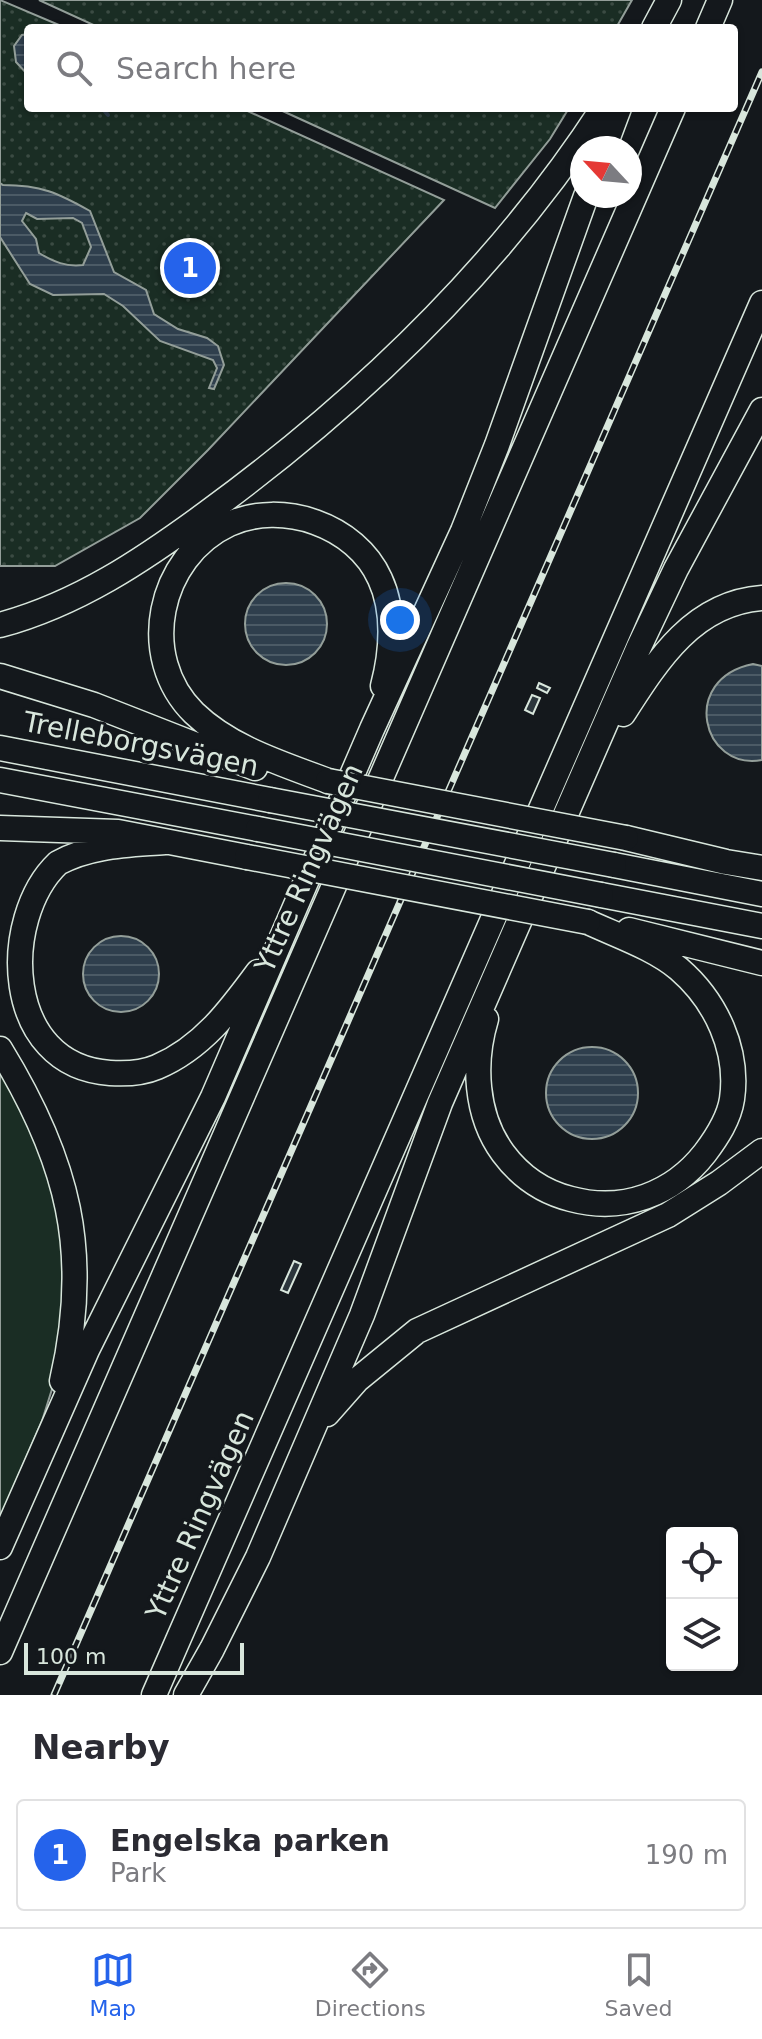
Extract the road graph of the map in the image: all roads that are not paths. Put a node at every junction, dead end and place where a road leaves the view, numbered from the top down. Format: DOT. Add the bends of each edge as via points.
graph roads {
  1 [pos="669,0"];
  2 [pos="720,0"];
  3 [pos="656,24"];
  4 [pos="710,24"];
  5 [pos="600,112"];
  6 [pos="618,112"];
  7 [pos="671,112"];
  8 [pos="608,136"];
  9 [pos="582,208"];
  10 [pos="762,303"];
  11 [pos="762,410"];
  12 [pos="762,598"];
  13 [pos="0,625"];
  14 [pos="0,676"];
  15 [pos="372,729"];
  16 [pos="0,748"];
  17 [pos="283,770"];
  18 [pos="583,777"];
  19 [pos="0,780"];
  20 [pos="0,828"];
  21 [pos="165,842"];
  22 [pos="667,847"];
  23 [pos="762,851"];
  24 [pos="762,868"];
  25 [pos="762,894"];
  26 [pos="588,922"];
  27 [pos="762,926"];
  28 [pos="285,934"];
  29 [pos="512,936"];
  30 [pos="762,963"];
  31 [pos="0,1049"];
  32 [pos="762,1151"];
  33 [pos="298,1464"];
  34 [pos="35,1468"];
  35 [pos="0,1547"];
  36 [pos="0,1652"];
  37 [pos="154,1695"];
  38 [pos="186,1695"];
  1 -- 3 [label="highway"];
  2 -- 4 [label="highway"];
  5 -- 13 [label="highway" via="558,176 478,272 310,435 133,565 61,603"];
  6 -- 8 [label="highway"];
  7 -- 36 [label="highway, Yttre Ringvägen"];
  9 -- 15 [label="highway" via="463,531"];
  10 -- 37 [label="highway, Yttre Ringvägen"];
  11 -- 18 [label="highway" via="676,569"];
  12 -- 18 [label="highway" via="712,613 674,642"];
  14 -- 17 [label="highway" via="94,705 244,764"];
  15 -- 17 [label="highway" via="390,632 374,566 339,533 299,517 270,515 231,523 195,548 172,580 162,614 165,659 175,687 192,711 230,741"];
  15 -- 28 [label="highway"];
  16 -- 25 [label="highway, Trelleborgsvägen, bridge"];
  17 -- 22 [label="highway, bridge"];
  18 -- 29 [label="highway"];
  19 -- 27 [label="highway, bridge"];
  20 -- 21 [label="highway" via="83,829"];
  21 -- 26 [label="highway, bridge"];
  21 -- 28 [label="highway" via="102,847 71,858 36,881 19,902 5,938 5,981 19,1016 37,1041 72,1064 100,1072 148,1071 208,1034"];
  22 -- 23 [label="highway"];
  22 -- 24 [label="highway"];
  26 -- 29 [label="highway" via="678,968 714,1011 730,1053 732,1102 717,1139 683,1177 638,1200 586,1203 552,1194 519,1172 497,1146 480,1092 480,1048"];
  26 -- 30 [label="highway"];
  28 -- 34 [label="highway"];
  29 -- 33 [label="highway"];
  31 -- 34 [label="highway" via="32,1102 73,1226 72,1333 60,1392"];
  32 -- 33 [label="highway" via="668,1215 417,1331 339,1399"];
  33 -- 38 [label="highway" via="258,1557"];
  34 -- 35 [label="highway"];
}
